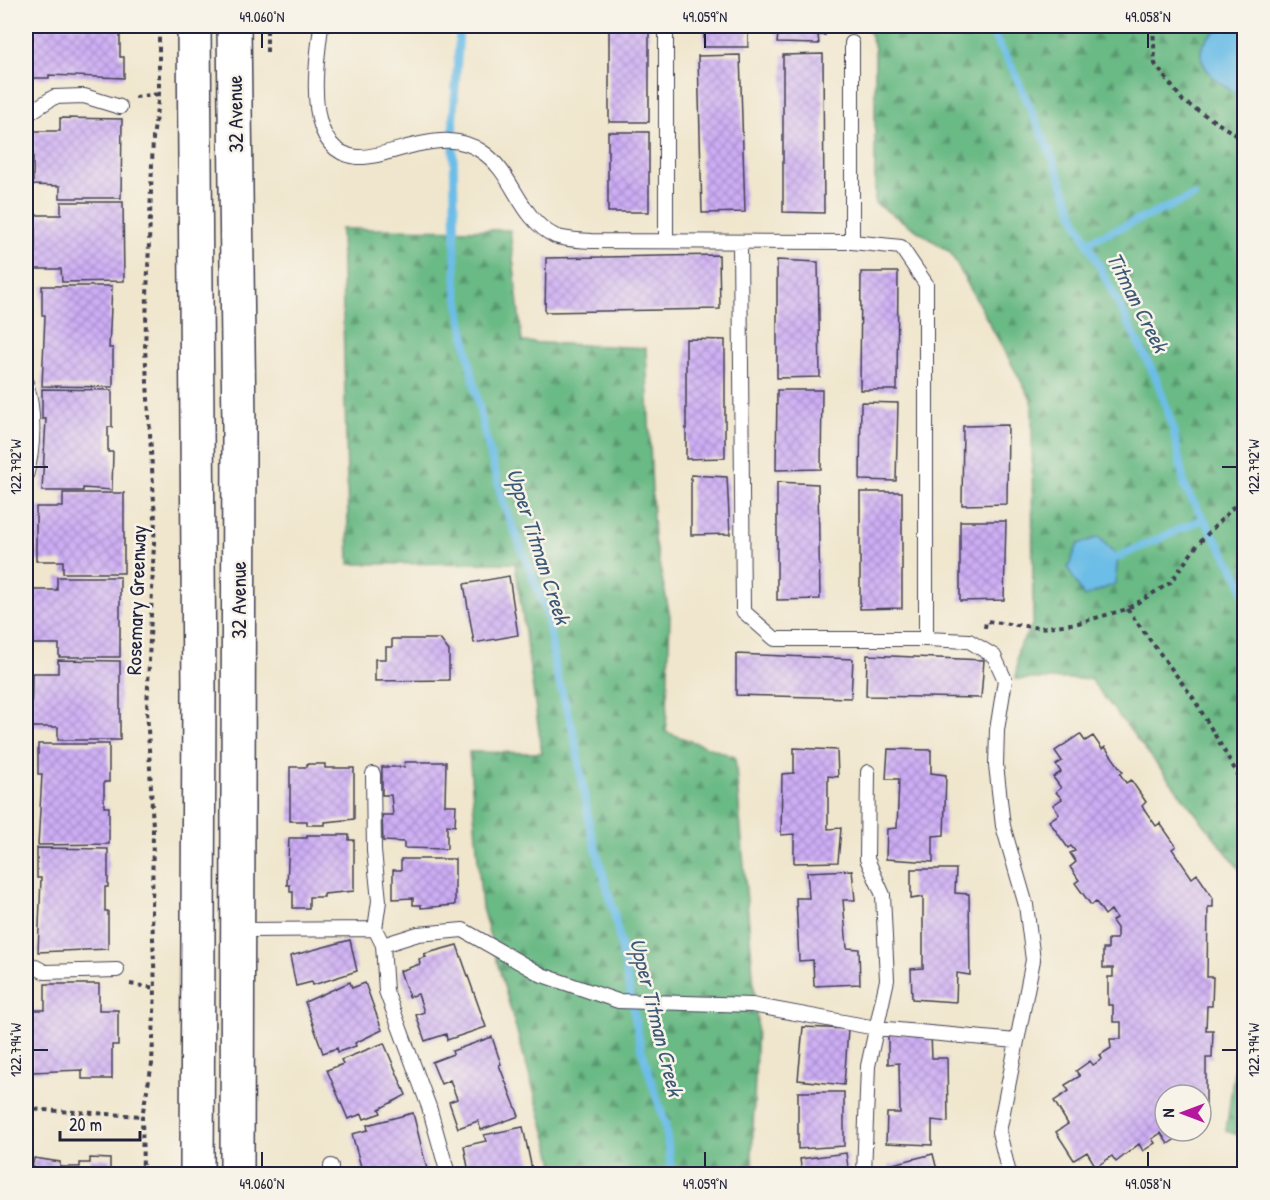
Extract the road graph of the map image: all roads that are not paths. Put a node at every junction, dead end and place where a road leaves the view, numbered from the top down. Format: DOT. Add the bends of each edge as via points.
graph roads {
  1 [pos="194,26"];
  2 [pos="234,26"];
  3 [pos="321,26"];
  4 [pos="666,26"];
  5 [pos="852,43"];
  6 [pos="120,106"];
  7 [pos="26,115"];
  8 [pos="666,240"];
  9 [pos="852,242"];
  10 [pos="740,243"];
  11 [pos="26,383"];
  12 [pos="26,476"];
  13 [pos="926,639"];
  14 [pos="198,739"];
  15 [pos="868,772"];
  16 [pos="373,774"];
  17 [pos="375,928"];
  18 [pos="236,930"];
  19 [pos="383,945"];
  20 [pos="26,962"];
  21 [pos="117,970"];
  22 [pos="876,1028"];
  23 [pos="1016,1041"];
  24 [pos="197,1174"];
  25 [pos="237,1174"];
  26 [pos="448,1174"];
  27 [pos="864,1174"];
  28 [pos="1009,1174"];
  1 -- 14 [label="main road, 32 Avenue"];
  2 -- 18 [label="main road, 32 Avenue" via="239,426"];
  3 -- 8 [label="lane" via="317,114 331,145 342,152 358,157 438,141 463,141 482,151 500,168 531,219 556,236 591,241"];
  4 -- 8 [label="lane"];
  5 -- 9 [label="lane"];
  6 -- 7 [label="lane" via="84,96 54,97"];
  8 -- 10 [label="lane"];
  9 -- 10 [label="lane"];
  9 -- 13 [label="lane" via="901,247 926,284"];
  10 -- 13 [label="lane" via="743,611 775,639"];
  11 -- 12 [label="lane" via="31,400 30,462"];
  13 -- 23 [label="lane" via="969,641 994,656 1005,680 996,765 1003,826 1026,905 1033,960"];
  14 -- 18 [label="main road" via="216,777 218,924"];
  14 -- 24 [label="main road, 32 Avenue"];
  15 -- 22 [label="lane" via="867,859 883,895 887,980"];
  16 -- 17 [label="lane" via="379,902"];
  17 -- 18 [label="lane"];
  17 -- 19 [label="lane"];
  18 -- 25 [label="main road, 32 Avenue"];
  19 -- 22 [label="lane" via="418,934 463,930 542,975 618,1001 752,1005"];
  19 -- 26 [label="lane" via="386,990 429,1107"];
  20 -- 21 [label="lane" via="45,972"];
  22 -- 23 [label="lane"];
  22 -- 27 [label="lane" via="868,1066"];
  23 -- 28 [label="lane" via="999,1132"];
}
